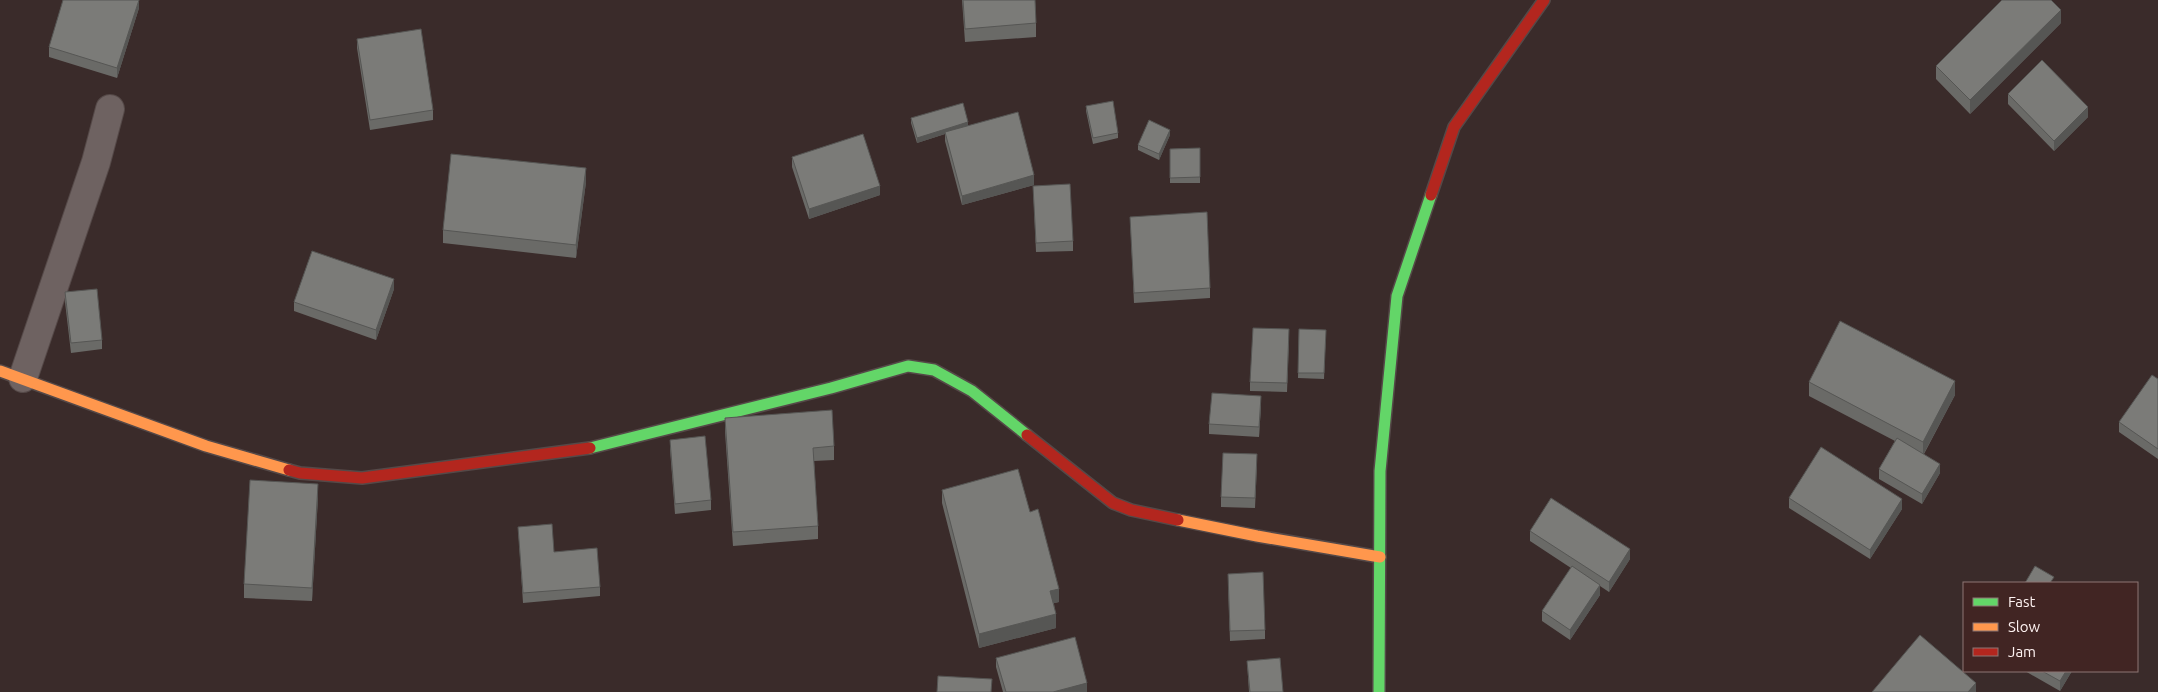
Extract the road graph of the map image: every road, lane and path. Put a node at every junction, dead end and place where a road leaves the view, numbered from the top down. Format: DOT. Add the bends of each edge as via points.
graph roads {
  1 [pos="1544,0"];
  2 [pos="110,109"];
  3 [pos="12,375"];
  4 [pos="1380,557"];
  5 [pos="1379,692"];
  1 -- 4 [label="street" via="1454,127 1397,296 1380,471"];
  2 -- 3 [label="street" via="96,162"];
  3 -- 4 [label="street" via="206,446 300,473 362,478 589,448 908,366 934,370 972,391 1113,503 1131,510 1257,536"];
  4 -- 5 [label="street"];
}
